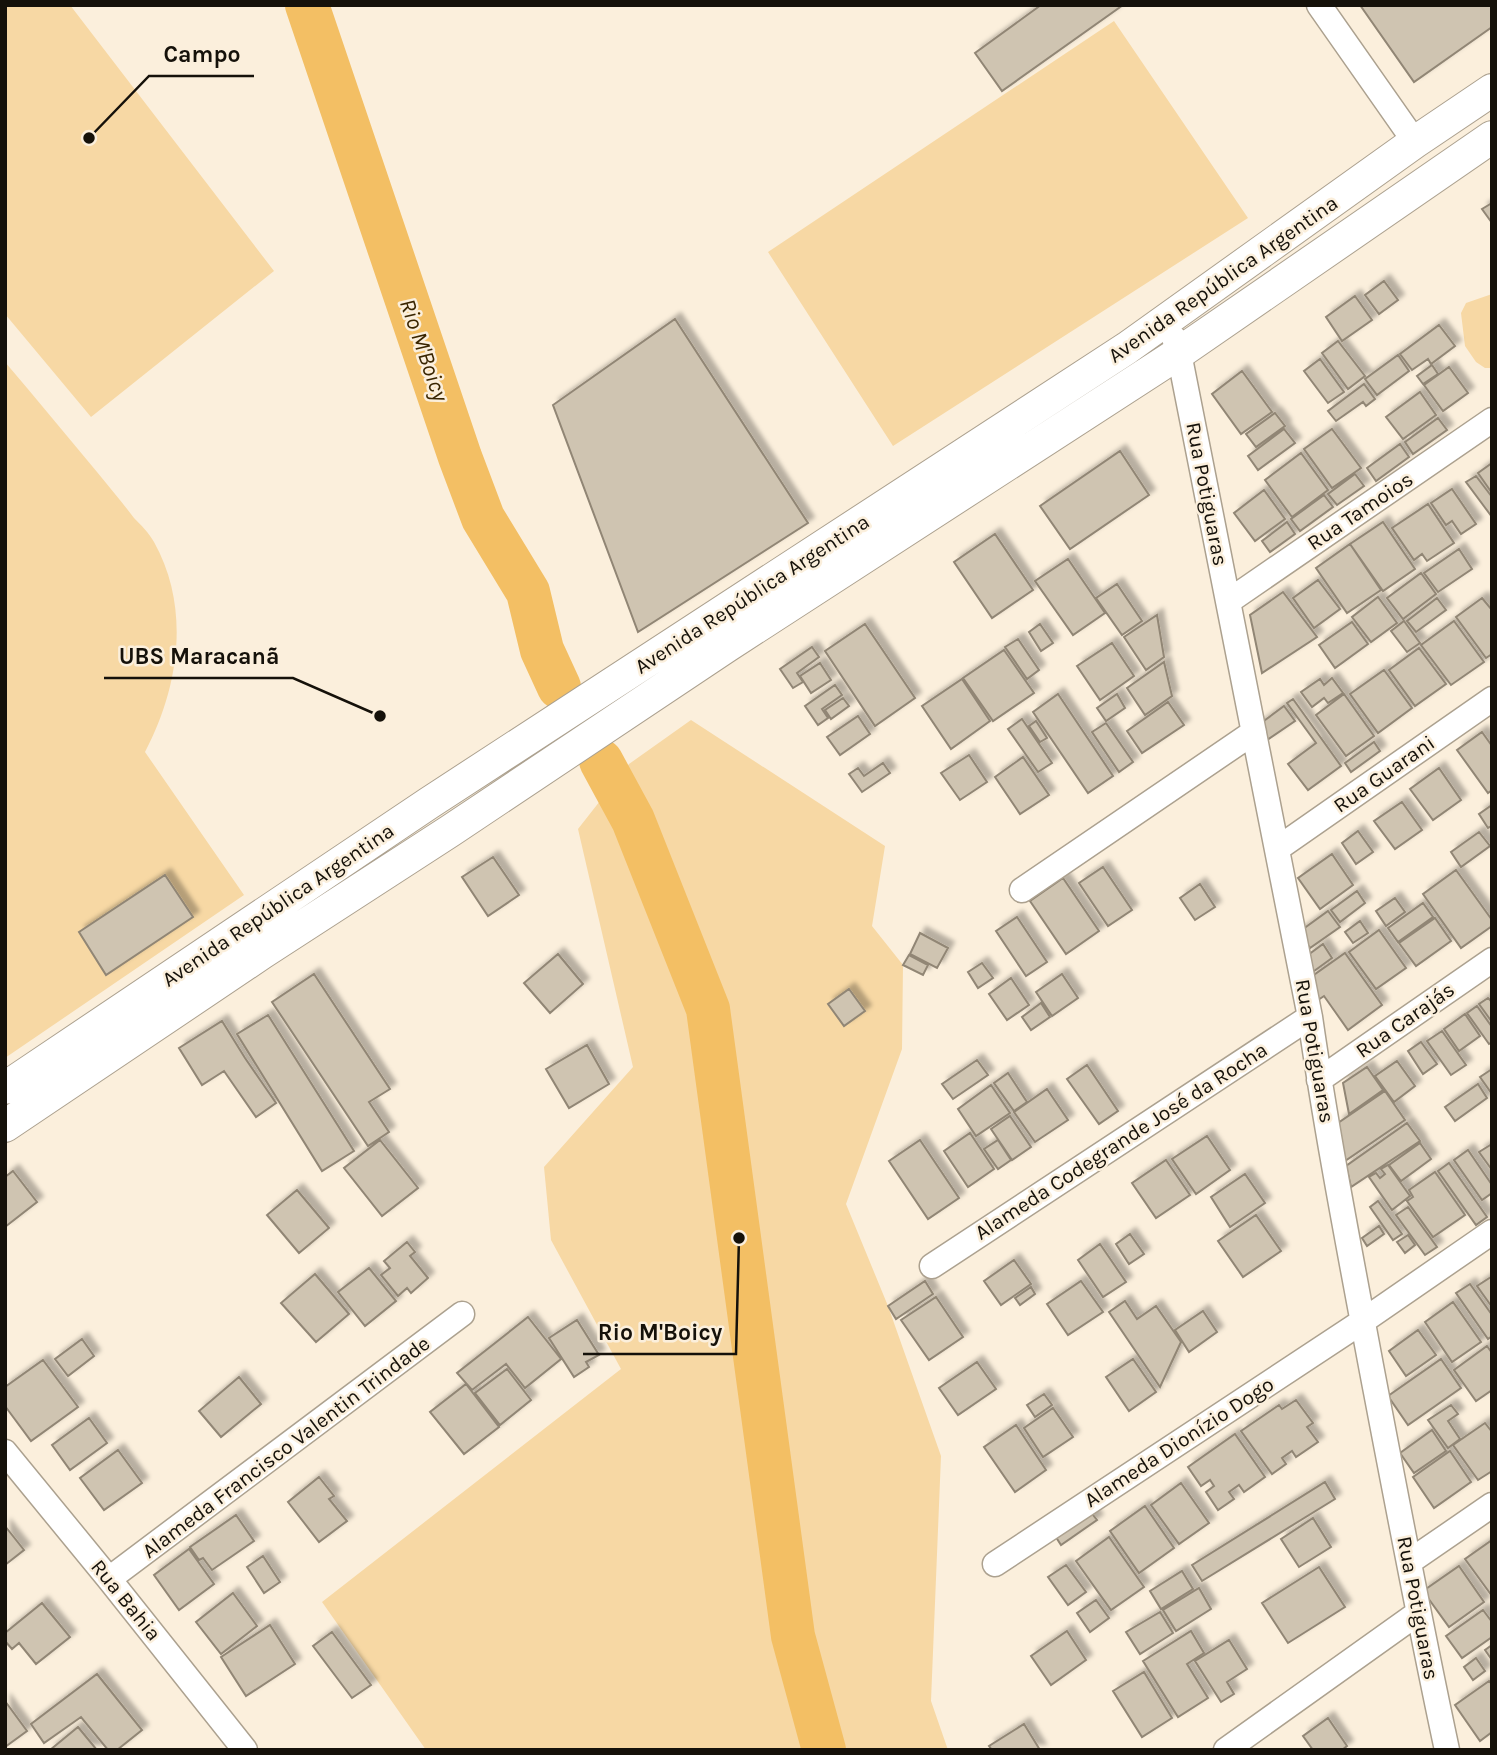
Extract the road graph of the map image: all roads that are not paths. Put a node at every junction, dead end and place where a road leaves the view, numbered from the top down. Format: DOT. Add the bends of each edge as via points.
graph roads {
  1 [pos="1319,5"];
  2 [pos="1492,90"];
  3 [pos="1492,137"];
  4 [pos="1415,142"];
  5 [pos="1377,216"];
  6 [pos="1168,320"];
  7 [pos="1179,353"];
  8 [pos="1492,420"];
  9 [pos="1229,601"];
  10 [pos="1492,699"];
  11 [pos="1254,732"];
  12 [pos="1277,849"];
  13 [pos="1022,890"];
  14 [pos="1492,960"];
  15 [pos="1310,1017"];
  16 [pos="1319,1080"];
  17 [pos="5,1088"];
  18 [pos="5,1126"];
  19 [pos="1492,1232"];
  20 [pos="932,1266"];
  21 [pos="462,1314"];
  22 [pos="1363,1321"];
  23 [pos="5,1452"];
  24 [pos="1492,1505"];
  25 [pos="1409,1562"];
  26 [pos="995,1564"];
  27 [pos="109,1579"];
  28 [pos="1418,1614"];
  29 [pos="245,1750"];
  30 [pos="1226,1750"];
  31 [pos="1447,1750"];
  1 -- 4 [label="street"];
  2 -- 4 [label="main road, Avenida República Argentina"];
  3 -- 5 [label="main road, Avenida República Argentina"];
  4 -- 5 [label="main road" via="1413,167"];
  4 -- 6 [label="main road, Avenida República Argentina"];
  5 -- 7 [label="main road, Avenida República Argentina"];
  6 -- 7 [label="street, Rua Potiguaras"];
  6 -- 17 [label="main road, Avenida República Argentina" via="429,803"];
  7 -- 9 [label="street, Rua Potiguaras"];
  7 -- 18 [label="main road, Avenida República Argentina" via="727,646"];
  8 -- 9 [label="street, Rua Tamoios"];
  9 -- 11 [label="street, Rua Potiguaras"];
  10 -- 12 [label="street, Rua Guarani"];
  11 -- 12 [label="street, Rua Potiguaras"];
  11 -- 13 [label="street"];
  12 -- 15 [label="street, Rua Potiguaras"];
  14 -- 16 [label="street, Rua Carajás"];
  15 -- 16 [label="street, Rua Potiguaras"];
  15 -- 20 [label="street, Alameda Codegrande José da Rocha"];
  16 -- 22 [label="street, Rua Potiguaras"];
  19 -- 22 [label="street, Alameda Dionízio Dogo"];
  21 -- 27 [label="street, Alameda Francisco Valentin Trindade"];
  22 -- 25 [label="street, Rua Potiguaras"];
  22 -- 26 [label="street, Alameda Dionízio Dogo"];
  23 -- 27 [label="street, Rua Bahia"];
  24 -- 25 [label="street"];
  25 -- 28 [label="street, Rua Potiguaras"];
  27 -- 29 [label="street, Rua Bahia"];
  28 -- 30 [label="street"];
  28 -- 31 [label="street, Rua Potiguaras"];
}
